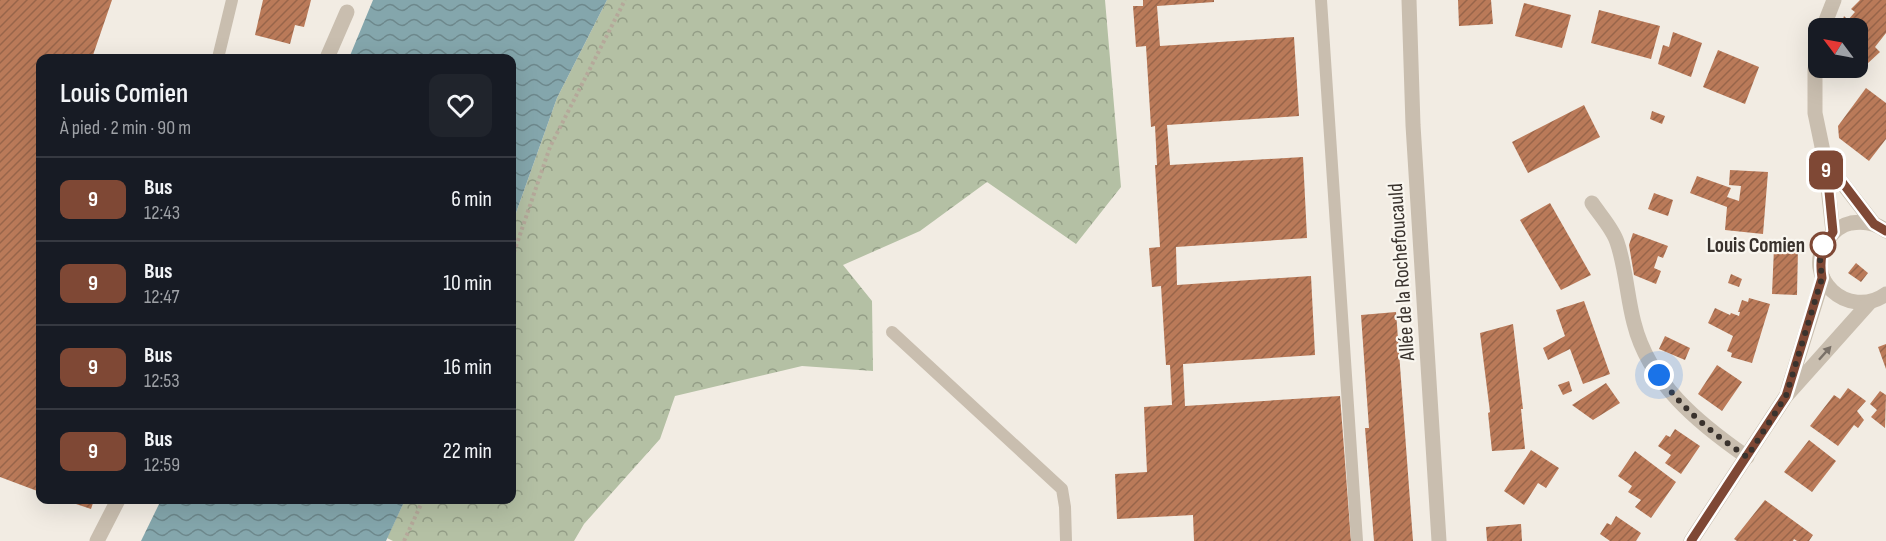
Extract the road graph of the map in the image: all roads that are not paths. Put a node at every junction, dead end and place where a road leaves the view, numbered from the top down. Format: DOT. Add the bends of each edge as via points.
graph roads {
  1 [pos="232,0"];
  2 [pos="1322,0"];
  3 [pos="1409,0"];
  4 [pos="1834,0"];
  5 [pos="347,12"];
  6 [pos="1827,18"];
  7 [pos="219,54"];
  8 [pos="329,54"];
  9 [pos="1815,78"];
  10 [pos="1826,161"];
  11 [pos="1592,203"];
  12 [pos="1880,228"];
  13 [pos="1833,232"];
  14 [pos="1822,278"];
  15 [pos="1886,294"];
  16 [pos="1870,302"];
  17 [pos="892,332"];
  18 [pos="1786,396"];
  19 [pos="1747,457"];
  20 [pos="116,504"];
  21 [pos="97,541"];
  22 [pos="1066,541"];
  23 [pos="1357,541"];
  24 [pos="1440,541"];
  25 [pos="1691,541"];
  1 -- 7 [label="lane"];
  2 -- 23 [label="lane"];
  3 -- 24 [label="street, Allée de la Rochefoucauld" via="1413,125"];
  4 -- 6 [label="street"];
  5 -- 8 [label="street"];
  9 -- 10 [label="street" via="1815,112"];
  10 -- 12 [label="street"];
  10 -- 13 [label="street"];
  11 -- 19 [label="street" via="1617,240 1634,325 1648,359 1670,392 1693,415"];
  12 -- 13 [label="street" via="1859,222"];
  13 -- 14 [label="street" via="1823,245"];
  14 -- 16 [label="street" via="1842,298"];
  14 -- 18 [label="street"];
  15 -- 16 [label="street"];
  18 -- 16 [label="street, one-way"];
  17 -- 22 [label="lane" via="1062,489"];
  18 -- 19 [label="street"];
  19 -- 25 [label="street"];
  20 -- 21 [label="street"];
}
